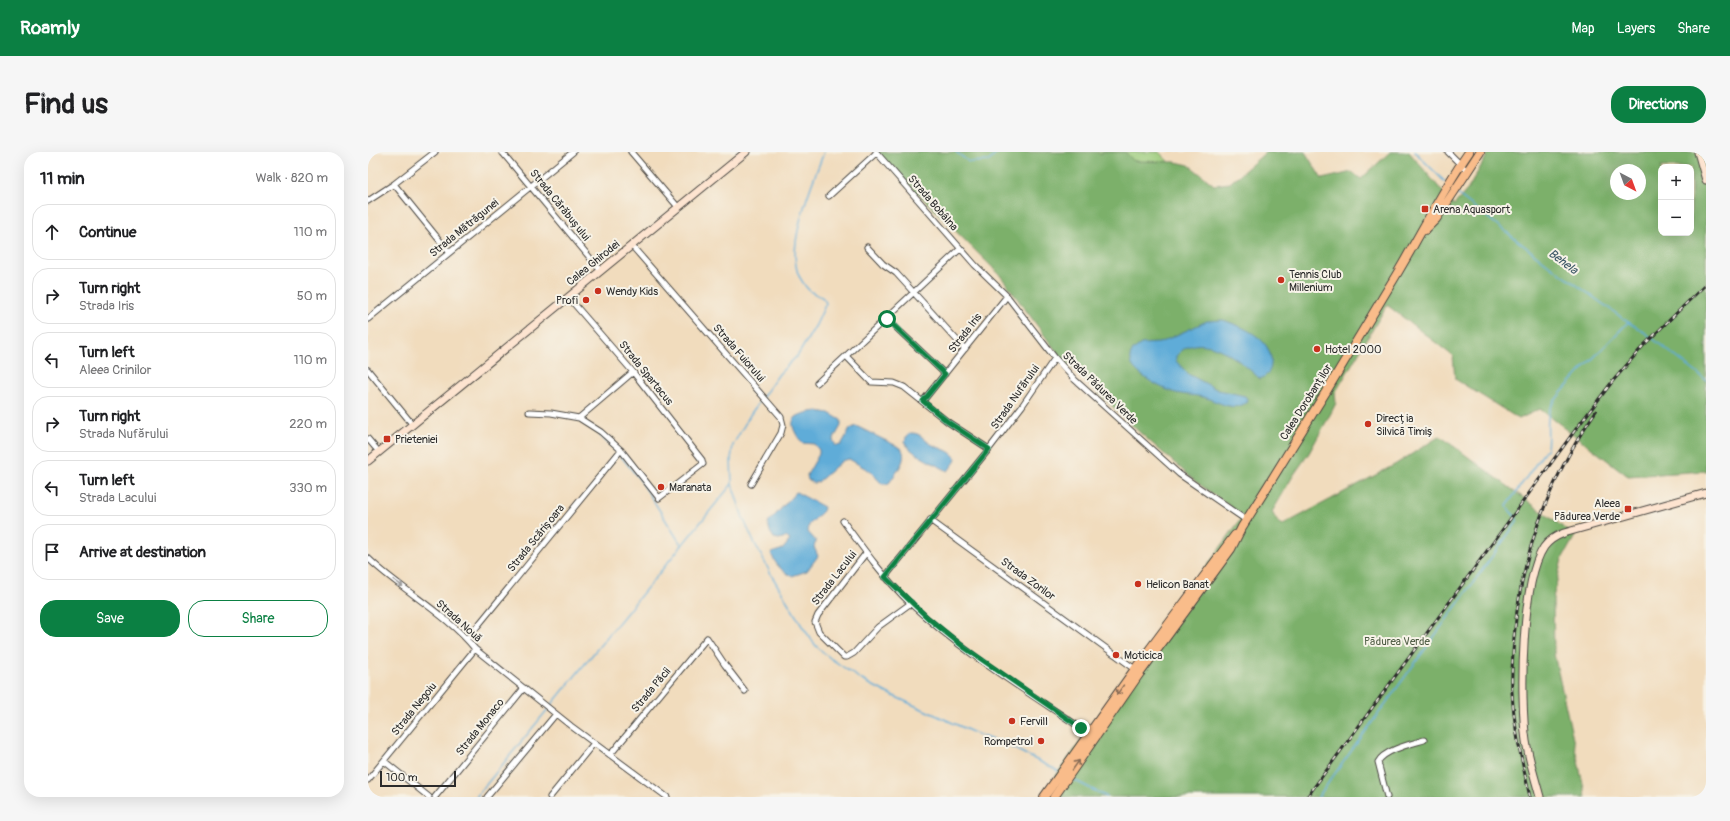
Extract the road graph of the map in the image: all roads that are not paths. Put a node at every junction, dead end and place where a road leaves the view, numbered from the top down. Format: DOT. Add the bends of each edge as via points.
graph roads {
  1 [pos="426,152"];
  2 [pos="435,152"];
  3 [pos="502,152"];
  4 [pos="573,152"];
  5 [pos="631,152"];
  6 [pos="746,152"];
  7 [pos="876,152"];
  8 [pos="1448,152"];
  9 [pos="1469,152"];
  10 [pos="1480,152"];
  11 [pos="1698,152"];
  12 [pos="427,159"];
  13 [pos="1461,165"];
  14 [pos="1468,172"];
  15 [pos="1706,180"];
  16 [pos="394,184"];
  17 [pos="532,186"];
  18 [pos="1448,194"];
  19 [pos="829,196"];
  20 [pos="368,201"];
  21 [pos="678,207"];
  22 [pos="632,246"];
  23 [pos="867,247"];
  24 [pos="960,249"];
  25 [pos="449,252"];
  26 [pos="601,271"];
  27 [pos="915,294"];
  28 [pos="1007,296"];
  29 [pos="568,298"];
  30 [pos="368,319"];
  31 [pos="887,319"];
  32 [pos="965,349"];
  33 [pos="847,357"];
  34 [pos="1054,358"];
  35 [pos="368,370"];
  36 [pos="633,372"];
  37 [pos="945,374"];
  38 [pos="817,383"];
  39 [pos="923,401"];
  40 [pos="529,412"];
  41 [pos="579,418"];
  42 [pos="413,425"];
  43 [pos="368,439"];
  44 [pos="989,449"];
  45 [pos="621,450"];
  46 [pos="379,452"];
  47 [pos="368,461"];
  48 [pos="751,484"];
  49 [pos="1706,493"];
  50 [pos="930,520"];
  51 [pos="843,522"];
  52 [pos="1244,524"];
  53 [pos="866,553"];
  54 [pos="368,558"];
  55 [pos="885,577"];
  56 [pos="911,603"];
  57 [pos="467,639"];
  58 [pos="475,649"];
  59 [pos="1135,669"];
  60 [pos="524,688"];
  61 [pos="745,691"];
  62 [pos="556,714"];
  63 [pos="1093,727"];
  64 [pos="1081,728"];
  65 [pos="1086,737"];
  66 [pos="1424,740"];
  67 [pos="594,743"];
  68 [pos="610,755"];
  69 [pos="384,761"];
  70 [pos="368,780"];
  71 [pos="429,797"];
  72 [pos="435,797"];
  73 [pos="487,797"];
  74 [pos="550,797"];
  75 [pos="666,797"];
  76 [pos="1044,797"];
  77 [pos="1054,797"];
  78 [pos="1387,797"];
  79 [pos="1540,797"];
  1 -- 12 [label="street"];
  2 -- 12 [label="street"];
  3 -- 17 [label="street, Strada Cărăbușului"];
  4 -- 17 [label="street, Strada Mătrăgunei"];
  5 -- 21 [label="street"];
  6 -- 21 [label="street, Calea Ghirodei"];
  7 -- 19 [label="street"];
  7 -- 24 [label="street, Strada Bobâlna"];
  8 -- 13 [label="street"];
  9 -- 13 [label="main road, Calea Dorobanților"];
  10 -- 14 [label="main road, Calea Dorobanților"];
  11 -- 15 [label="street"];
  12 -- 16 [label="street"];
  13 -- 14 [label="street"];
  13 -- 18 [label="main road, Calea Dorobanților" via="1450,181"];
  14 -- 18 [label="main road, Calea Dorobanților"];
  16 -- 20 [label="street"];
  16 -- 25 [label="street"];
  17 -- 25 [label="street, Strada Mătrăgunei"];
  17 -- 26 [label="street, Strada Cărăbușului"];
  18 -- 52 [label="main road, Calea Dorobanților" via="1436,219 1421,234"];
  21 -- 22 [label="street, Calea Ghirodei"];
  22 -- 26 [label="street, Calea Ghirodei"];
  22 -- 48 [label="street, Strada Fuiorului" via="780,415 783,429"];
  23 -- 27 [label="street"];
  24 -- 27 [label="street"];
  24 -- 28 [label="street, Strada Pădurea Verde"];
  25 -- 30 [label="street, Strada Mătrăgunei"];
  26 -- 29 [label="street, Calea Ghirodei"];
  27 -- 31 [label="street"];
  27 -- 32 [label="street"];
  28 -- 32 [label="street, Strada Iris"];
  28 -- 34 [label="street, Strada Pădurea Verde"];
  29 -- 36 [label="street, Strada Spartacus"];
  29 -- 42 [label="street, Calea Ghirodei"];
  31 -- 33 [label="street"];
  31 -- 37 [label="street"];
  32 -- 37 [label="street, Strada Iris"];
  33 -- 38 [label="street"];
  33 -- 39 [label="street" via="871,382 896,383"];
  34 -- 44 [label="street, Strada Nufărului"];
  34 -- 52 [label="street, Strada Pădurea Verde" via="1092,397 1170,467"];
  35 -- 42 [label="street"];
  36 -- 41 [label="street"];
  36 -- 45 [label="street, Strada Spartacus" via="703,464 659,498"];
  37 -- 39 [label="street, Strada Iris"];
  39 -- 44 [label="street" via="948,422"];
  40 -- 41 [label="street"];
  41 -- 45 [label="street" via="601,432"];
  42 -- 46 [label="street, Calea Ghirodei"];
  43 -- 46 [label="street"];
  44 -- 50 [label="street, Strada Nufărului"];
  45 -- 57 [label="street, Strada Scărișoara"];
  46 -- 47 [label="street, Calea Ghirodei"];
  49 -- 79 [label="street" via="1564,533 1548,541 1544,547 1534,570 1527,608 1523,679 1526,741"];
  50 -- 55 [label="street, Strada Nufărului"];
  50 -- 59 [label="street, Strada Zorilor"];
  51 -- 53 [label="street, Strada Lacului"];
  52 -- 59 [label="main road"];
  77 -- 52 [label="main road, one-way" via="1140,673 1231,549"];
  53 -- 55 [label="street, Strada Lacului"];
  53 -- 56 [label="street, Strada Lacului" via="818,615 815,622 819,632 844,657 848,657 854,654 878,627"];
  54 -- 57 [label="street, Strada Nouă, one-way"];
  55 -- 56 [label="street, Strada Lacului"];
  56 -- 64 [label="street, Strada Lacului" via="965,648"];
  57 -- 58 [label="street, Strada Nouă"];
  58 -- 60 [label="street, Strada Nouă"];
  58 -- 69 [label="street, Strada Negoiu"];
  59 -- 63 [label="main road, one-way"];
  60 -- 62 [label="street, Strada Nouă"];
  60 -- 72 [label="street, Strada Monaco"];
  61 -- 68 [label="street, Strada Păcii" via="707,638"];
  62 -- 67 [label="street, Strada Nouă"];
  62 -- 73 [label="street"];
  63 -- 64 [label="street"];
  63 -- 65 [label="main road"];
  64 -- 65 [label="street, Strada Lacului"];
  65 -- 76 [label="main road"];
  66 -- 78 [label="street" via="1380,758 1378,762"];
  67 -- 68 [label="street, Strada Nouă"];
  67 -- 74 [label="street"];
  68 -- 75 [label="street, Strada Nouă"];
  69 -- 70 [label="street, Strada Negoiu"];
  69 -- 71 [label="street"];
}
